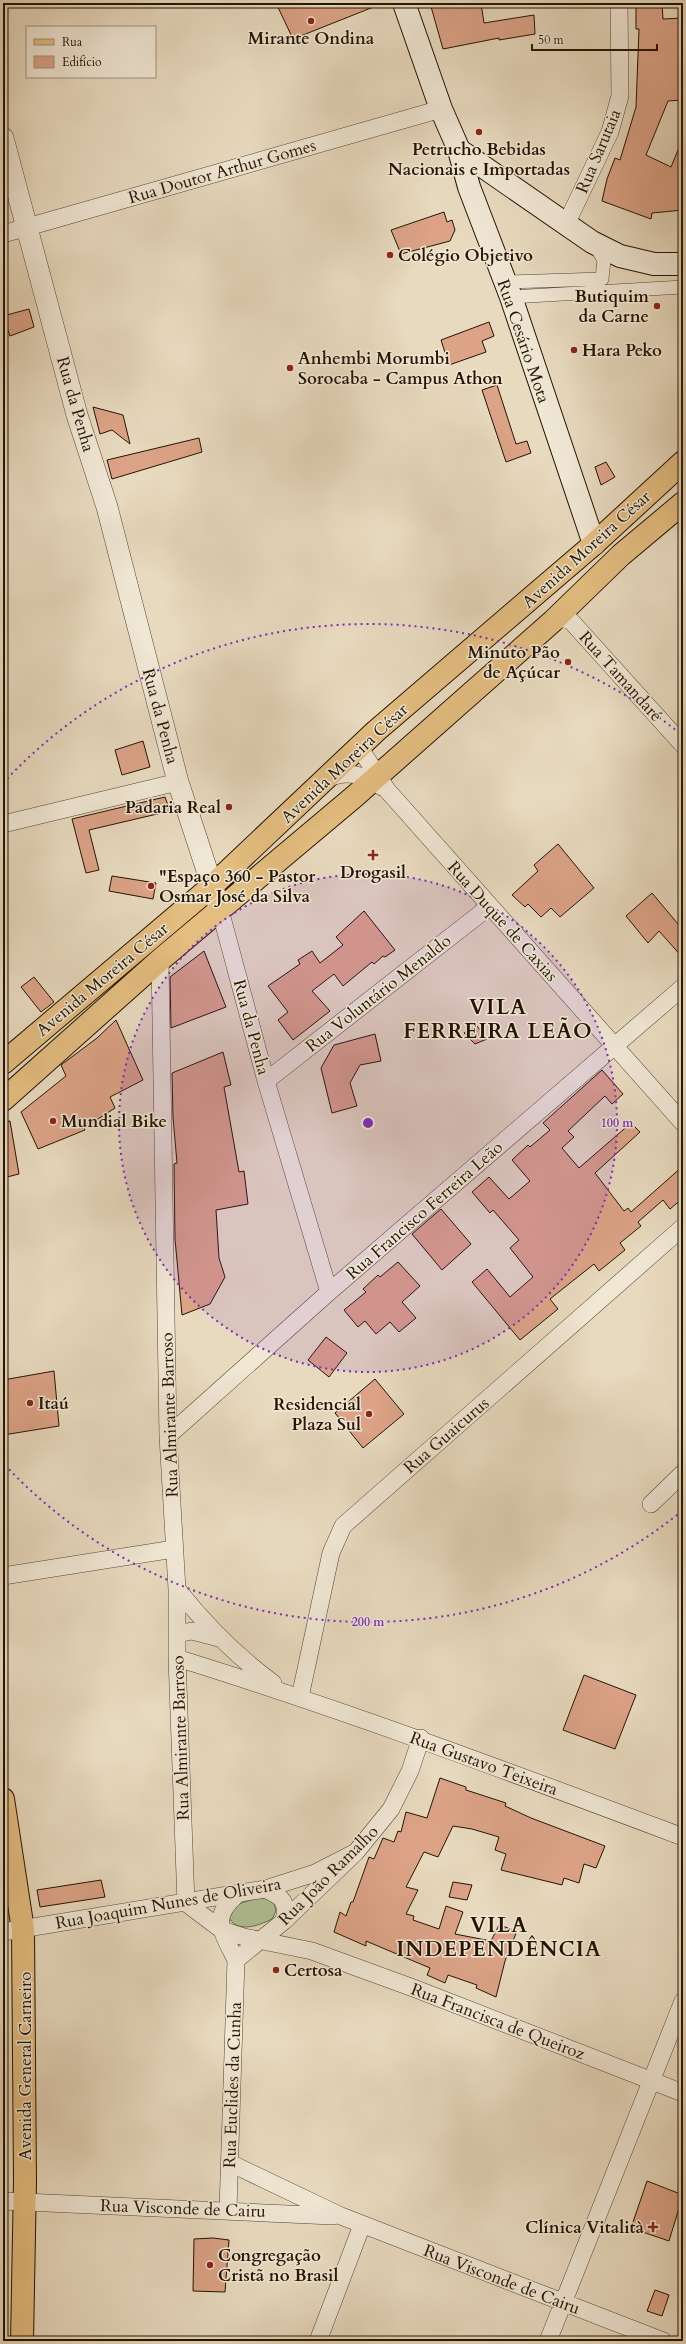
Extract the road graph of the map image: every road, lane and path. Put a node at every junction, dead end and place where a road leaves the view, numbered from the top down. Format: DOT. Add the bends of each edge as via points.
graph roads {
  1 [pos="404,3"];
  2 [pos="619,3"];
  3 [pos="441,109"];
  4 [pos="3,138"];
  5 [pos="459,150"];
  6 [pos="560,219"];
  7 [pos="28,227"];
  8 [pos="3,234"];
  9 [pos="592,242"];
  10 [pos="683,264"];
  11 [pos="683,287"];
  12 [pos="508,290"];
  13 [pos="683,462"];
  14 [pos="683,503"];
  15 [pos="594,544"];
  16 [pos="553,620"];
  17 [pos="494,670"];
  18 [pos="683,745"];
  19 [pos="359,747"];
  20 [pos="325,780"];
  21 [pos="178,782"];
  22 [pos="378,782"];
  23 [pos="3,824"];
  24 [pos="211,887"];
  25 [pos="488,905"];
  26 [pos="220,910"];
  27 [pos="160,960"];
  28 [pos="683,987"];
  29 [pos="614,1046"];
  30 [pos="3,1063"];
  31 [pos="266,1081"];
  32 [pos="3,1100"];
  33 [pos="683,1123"];
  34 [pos="683,1227"];
  35 [pos="329,1292"];
  36 [pos="168,1436"];
  37 [pos="683,1473"];
  38 [pos="651,1504"];
  39 [pos="174,1549"];
  40 [pos="3,1576"];
  41 [pos="177,1589"];
  42 [pos="177,1634"];
  43 [pos="222,1639"];
  44 [pos="177,1658"];
  45 [pos="284,1691"];
  46 [pos="300,1697"];
  47 [pos="421,1738"];
  48 [pos="3,1799"];
  49 [pos="683,1837"];
  50 [pos="356,1852"];
  51 [pos="184,1869"];
  52 [pos="265,1889"];
  53 [pos="239,1893"];
  54 [pos="209,1899"];
  55 [pos="186,1903"];
  56 [pos="284,1921"];
  57 [pos="222,1930"];
  58 [pos="13,1931"];
  59 [pos="259,1940"];
  60 [pos="312,1951"];
  61 [pos="236,1960"];
  62 [pos="683,2001"];
  63 [pos="652,2081"];
  64 [pos="683,2093"];
  65 [pos="230,2163"];
  66 [pos="3,2201"];
  67 [pos="25,2202"];
  68 [pos="228,2210"];
  69 [pos="341,2216"];
  70 [pos="362,2225"];
  71 [pos="563,2303"];
  72 [pos="22,2341"];
  73 [pos="318,2341"];
  74 [pos="548,2341"];
  75 [pos="663,2341"];
  1 -- 3 [label="main road, Rua Cesário Mota"];
  2 -- 6 [label="street, Rua Sarutaia" via="620,96 610,132 574,207 568,218"];
  3 -- 5 [label="main road, Rua Cesário Mota"];
  3 -- 7 [label="street, Rua Doutor Arthur Gomes"];
  4 -- 7 [label="street, Rua da Penha"];
  5 -- 6 [label="main road"];
  5 -- 12 [label="main road, Rua Cesário Mota" via="469,187"];
  6 -- 9 [label="main road"];
  7 -- 8 [label="street, Rua Doutor Arthur Gomes"];
  7 -- 21 [label="street, Rua da Penha" via="77,415 107,507"];
  9 -- 10 [label="main road" via="638,262"];
  9 -- 12 [label="street" via="604,260 602,278"];
  11 -- 12 [label="street"];
  12 -- 15 [label="main road, Rua Cesário Mota"];
  13 -- 15 [label="main road, Avenida Moreira César"];
  14 -- 16 [label="main road, Avenida Moreira César" via="621,555"];
  15 -- 17 [label="main road" via="598,561 531,624"];
  15 -- 19 [label="main road, Avenida Moreira César"];
  16 -- 17 [label="main road, Avenida Moreira César"];
  16 -- 18 [label="street, Rua Tamandaré" via="561,618 571,621"];
  17 -- 22 [label="main road, Avenida Moreira César"];
  19 -- 20 [label="main road, Avenida Moreira César"];
  19 -- 22 [label="street, Rua Duque de Caxias"];
  20 -- 22 [label="street" via="337,774 351,773"];
  20 -- 24 [label="main road, Avenida Moreira César"];
  21 -- 23 [label="street"];
  21 -- 24 [label="street, Rua da Penha"];
  22 -- 25 [label="street, Rua Duque de Caxias"];
  22 -- 26 [label="main road, Avenida Moreira César"];
  24 -- 26 [label="street, Rua da Penha"];
  24 -- 30 [label="main road, Avenida Moreira César"];
  25 -- 29 [label="street, Rua Duque de Caxias"];
  25 -- 31 [label="street, Rua Voluntário Menaldo"];
  26 -- 27 [label="main road, Avenida Moreira César"];
  26 -- 31 [label="street, Rua da Penha"];
  27 -- 32 [label="main road, Avenida Moreira César"];
  27 -- 36 [label="street, Rua Almirante Barroso"];
  28 -- 29 [label="street, Rua Francisco Ferreira Leão"];
  29 -- 33 [label="street, Rua Duque de Caxias"];
  29 -- 35 [label="street, Rua Francisco Ferreira Leão"];
  31 -- 35 [label="street, Rua da Penha"];
  34 -- 46 [label="street, Rua Guaicurus" via="343,1526 331,1553"];
  35 -- 36 [label="street, Rua Francisco Ferreira Leão"];
  36 -- 39 [label="street, Rua Almirante Barroso"];
  37 -- 38 [label="street"];
  39 -- 40 [label="street"];
  39 -- 41 [label="street, Rua Almirante Barroso"];
  41 -- 42 [label="street, Rua Almirante Barroso"];
  41 -- 43 [label="street, Rua Gustavo Teixeira" via="194,1611"];
  42 -- 43 [label="street, Rua Gustavo Teixeira" via="192,1631"];
  42 -- 44 [label="street, Rua Almirante Barroso"];
  43 -- 45 [label="street, Rua Gustavo Teixeira" via="252,1667"];
  44 -- 45 [label="street, Rua Gustavo Teixeira"];
  44 -- 51 [label="street, Rua Almirante Barroso"];
  45 -- 46 [label="street, Rua Gustavo Teixeira"];
  46 -- 47 [label="street, Rua Gustavo Teixeira"];
  47 -- 49 [label="street, Rua Gustavo Teixeira"];
  47 -- 50 [label="street, Rua João Ramalho" via="410,1771 391,1809"];
  48 -- 58 [label="main road, Avenida General Carneiro"];
  50 -- 52 [label="street, Rua Joaquim Nunes de Oliveira" via="316,1873"];
  50 -- 56 [label="street, Rua João Ramalho"];
  51 -- 54 [label="street, Rua Almirante Barroso" via="192,1889 200,1897"];
  51 -- 55 [label="street, Rua Almirante Barroso"];
  52 -- 53 [label="street, Rua Joaquim Nunes de Oliveira"];
  52 -- 56 [label="street" via="277,1894 286,1906"];
  53 -- 54 [label="street, Rua Joaquim Nunes de Oliveira"];
  53 -- 57 [label="street" via="223,1909 220,1918"];
  54 -- 55 [label="street, Rua Joaquim Nunes de Oliveira"];
  55 -- 57 [label="street, Rua Euclides da Cunha"];
  55 -- 58 [label="street, Rua Joaquim Nunes de Oliveira"];
  56 -- 59 [label="street, Rua João Ramalho"];
  56 -- 60 [label="street, Rua Francisca de Queiroz" via="295,1939"];
  57 -- 59 [label="street"];
  57 -- 61 [label="street, Rua Euclides da Cunha"];
  58 -- 67 [label="main road, Avenida General Carneiro"];
  59 -- 60 [label="street, Rua Francisca de Queiroz"];
  59 -- 61 [label="street"];
  60 -- 63 [label="street, Rua Francisca de Queiroz"];
  61 -- 65 [label="street, Rua Euclides da Cunha"];
  62 -- 63 [label="street"];
  63 -- 64 [label="street, Rua Francisca de Queiroz"];
  63 -- 71 [label="street"];
  65 -- 68 [label="street, Rua Euclides da Cunha"];
  65 -- 69 [label="street, Rua Visconde de Cairu"];
  66 -- 67 [label="street"];
  67 -- 68 [label="street, Rua Visconde de Cairu"];
  67 -- 72 [label="main road, Avenida General Carneiro"];
  68 -- 69 [label="street, Rua Visconde de Cairu"];
  69 -- 70 [label="street, Rua Visconde de Cairu"];
  70 -- 71 [label="street, Rua Visconde de Cairu"];
  70 -- 73 [label="street"];
  71 -- 74 [label="street"];
  71 -- 75 [label="street, Rua Visconde de Cairu"];
}
